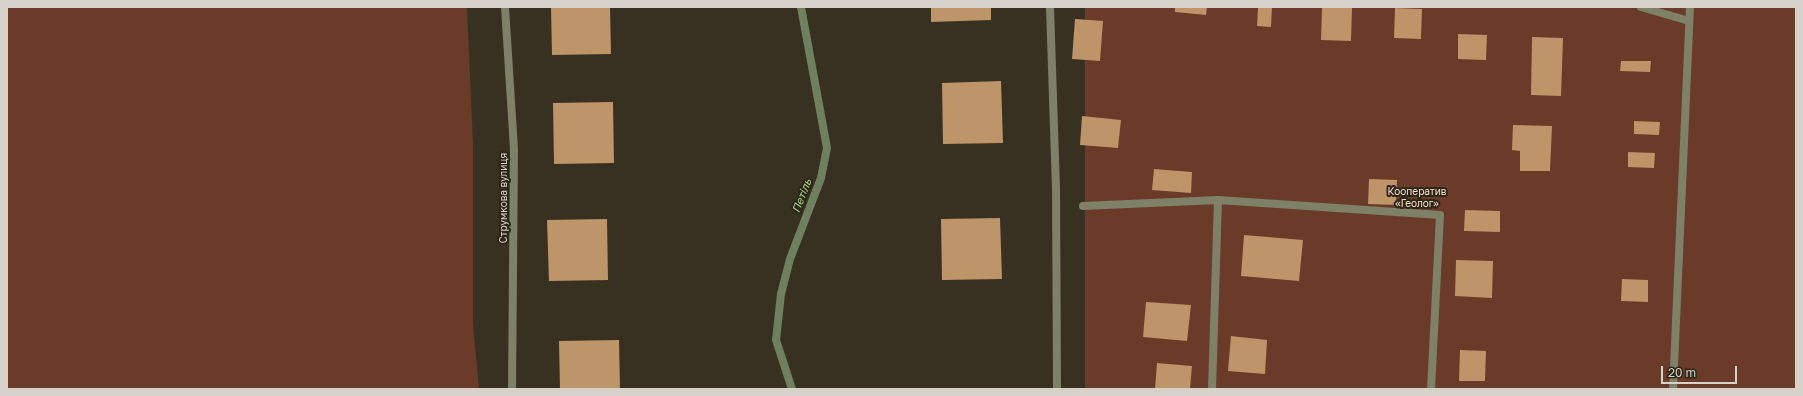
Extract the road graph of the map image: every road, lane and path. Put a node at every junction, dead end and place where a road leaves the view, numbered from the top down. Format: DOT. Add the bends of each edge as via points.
graph roads {
  1 [pos="505,7"];
  2 [pos="1050,7"];
  3 [pos="1641,7"];
  4 [pos="1690,7"];
  5 [pos="1689,21"];
  6 [pos="1218,200"];
  7 [pos="1083,206"];
  8 [pos="512,389"];
  9 [pos="1057,389"];
  10 [pos="1212,389"];
  11 [pos="1431,389"];
  12 [pos="1672,389"];
  1 -- 8 [label="street, Струмкова вулиця" via="514,149"];
  2 -- 9 [label="street" via="1056,190"];
  3 -- 5 [label="street"];
  4 -- 5 [label="street"];
  5 -- 12 [label="street"];
  6 -- 7 [label="street"];
  6 -- 10 [label="street"];
  6 -- 11 [label="street" via="1440,215"];
}
